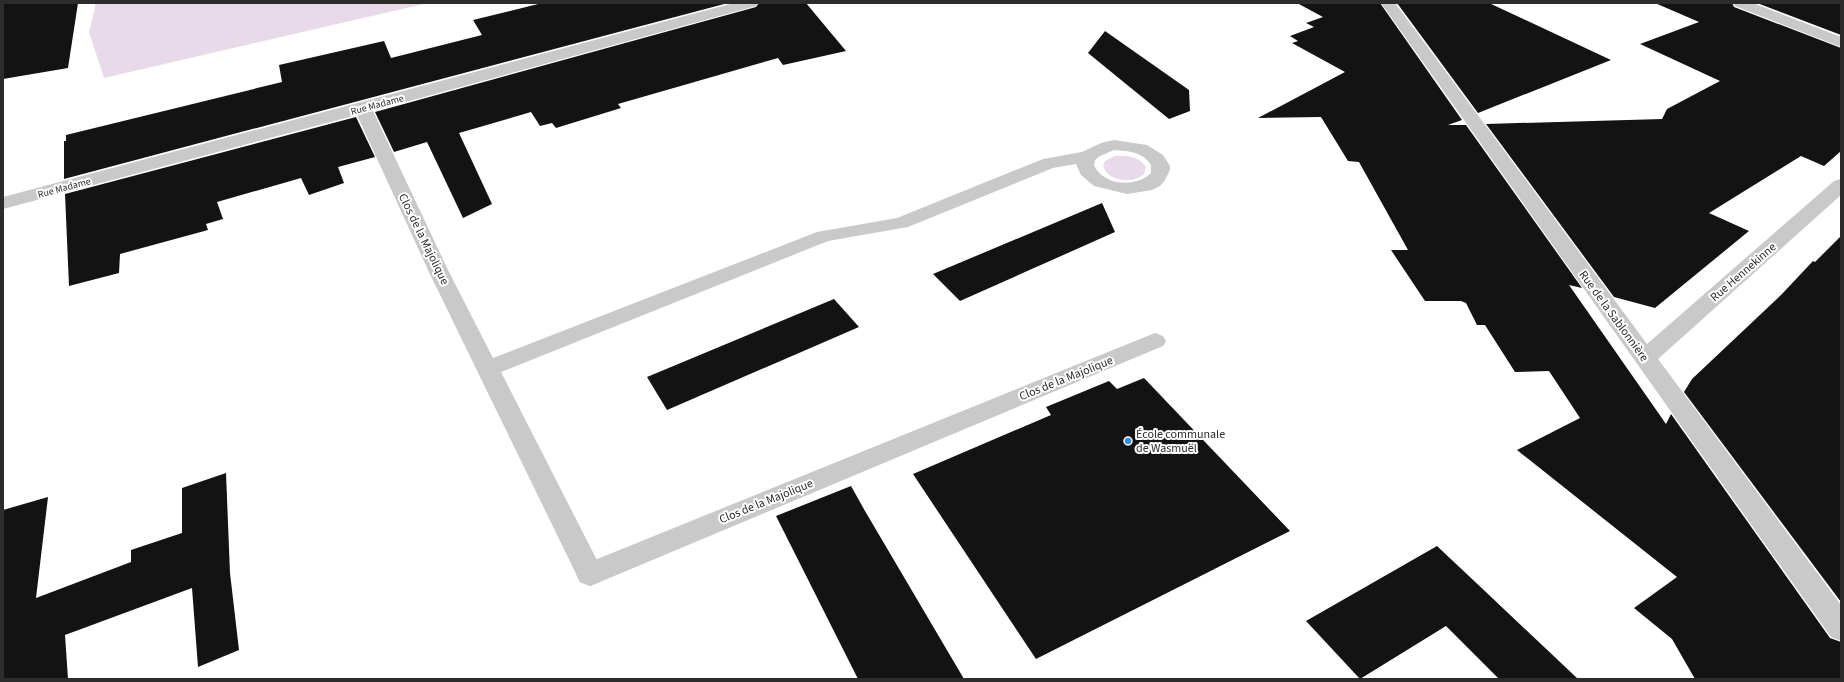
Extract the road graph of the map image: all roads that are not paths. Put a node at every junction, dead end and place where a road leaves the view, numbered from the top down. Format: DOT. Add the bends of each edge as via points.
graph roads {
  1 [pos="751,3"];
  2 [pos="1388,3"];
  3 [pos="1740,3"];
  4 [pos="1841,42"];
  5 [pos="363,108"];
  6 [pos="1086,157"];
  7 [pos="1841,185"];
  8 [pos="3,203"];
  9 [pos="1155,341"];
  10 [pos="1644,358"];
  11 [pos="487,369"];
  12 [pos="1841,628"];
  1 -- 5 [label="street, Rue Madame"];
  2 -- 10 [label="street, Rue de la Sablonnière"];
  3 -- 4 [label="street"];
  5 -- 8 [label="street, Rue Madame"];
  5 -- 11 [label="street, Clos de la Majolique" via="434,263"];
  6 -- 11 [label="street" via="1049,163 901,224 824,236"];
  7 -- 10 [label="street, Rue Hennekinne"];
  9 -- 11 [label="street, Clos de la Majolique" via="590,574"];
  10 -- 12 [label="street, Rue de la Sablonnière"];
}
